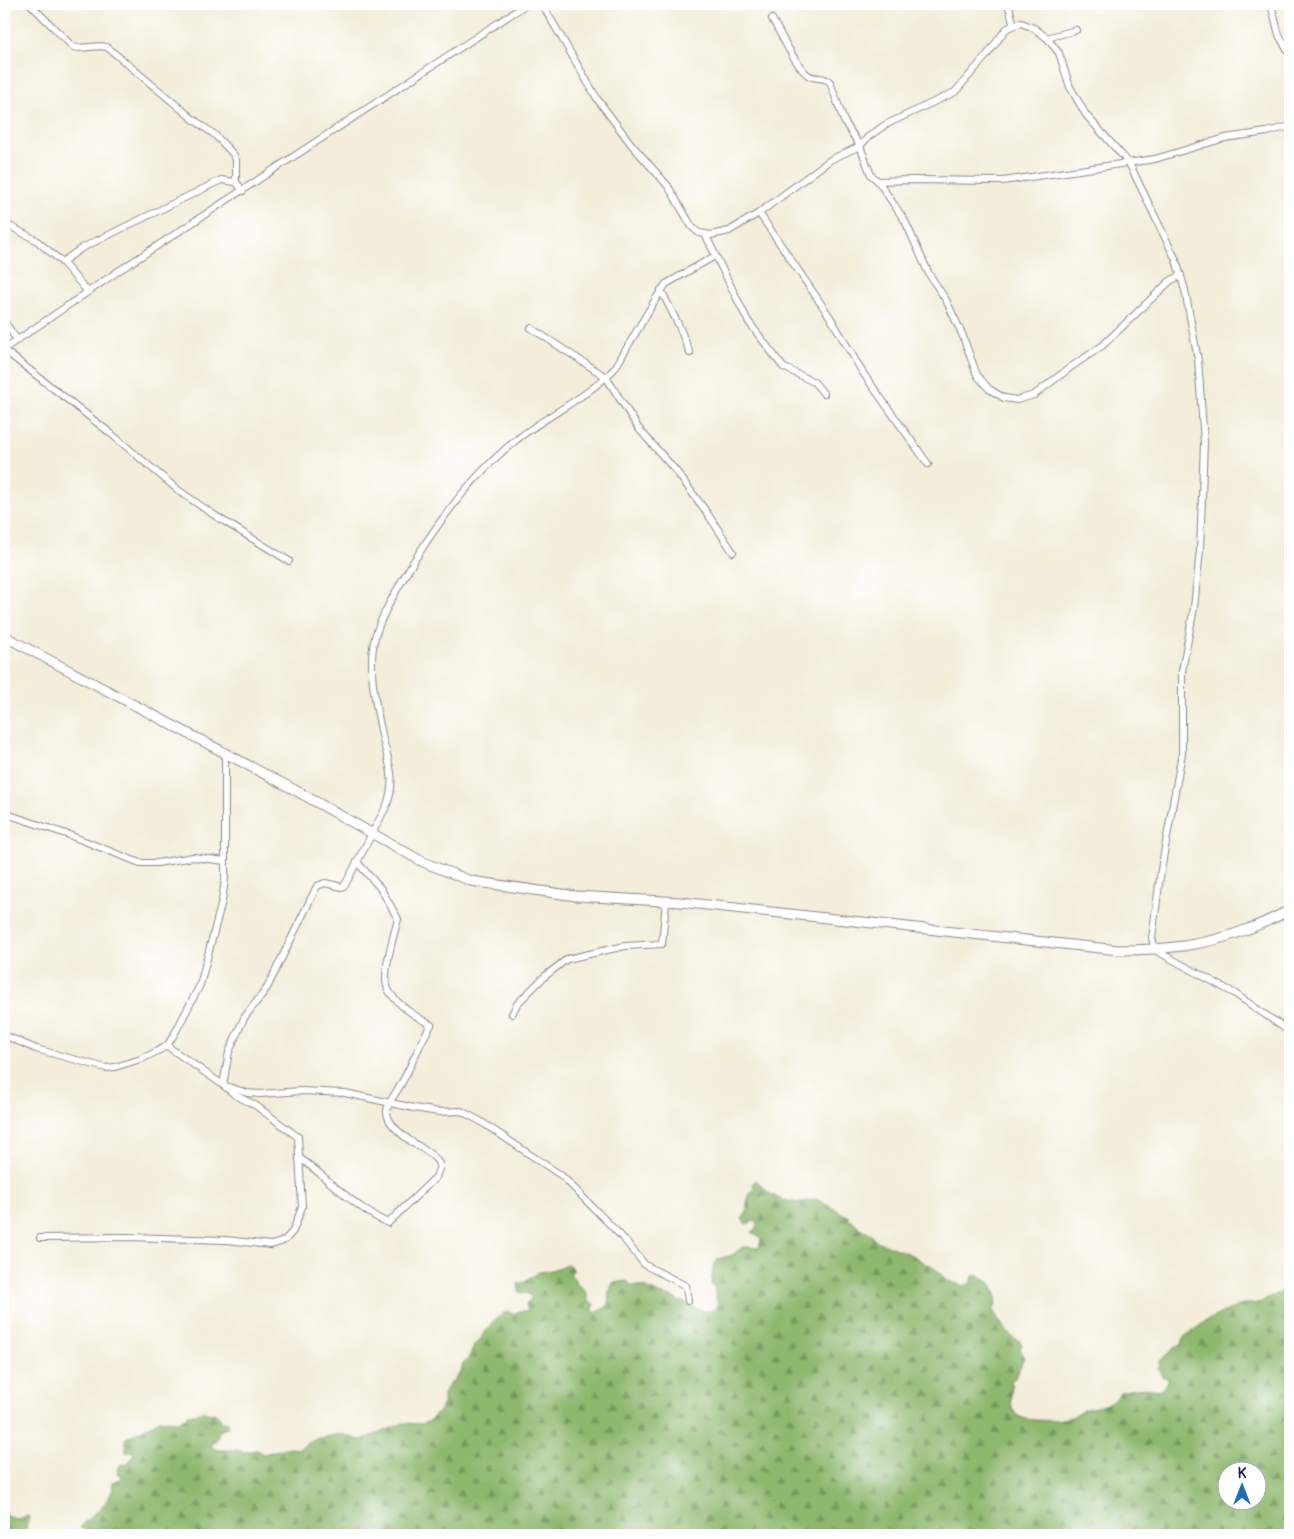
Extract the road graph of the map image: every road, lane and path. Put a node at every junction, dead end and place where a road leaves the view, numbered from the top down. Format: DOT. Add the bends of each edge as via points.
graph roads {
  1 [pos="30,4"];
  2 [pos="527,4"];
  3 [pos="542,4"];
  4 [pos="1008,4"];
  5 [pos="1272,8"];
  6 [pos="772,19"];
  7 [pos="1014,24"];
  8 [pos="1076,30"];
  9 [pos="1047,38"];
  10 [pos="1290,56"];
  11 [pos="1290,126"];
  12 [pos="860,146"];
  13 [pos="1129,163"];
  14 [pos="878,181"];
  15 [pos="236,182"];
  16 [pos="243,191"];
  17 [pos="759,213"];
  18 [pos="4,223"];
  19 [pos="705,234"];
  20 [pos="716,256"];
  21 [pos="62,262"];
  22 [pos="1180,275"];
  23 [pos="661,290"];
  24 [pos="88,292"];
  25 [pos="4,321"];
  26 [pos="530,328"];
  27 [pos="17,340"];
  28 [pos="4,349"];
  29 [pos="690,353"];
  30 [pos="606,378"];
  31 [pos="824,394"];
  32 [pos="928,464"];
  33 [pos="733,552"];
  34 [pos="289,561"];
  35 [pos="4,636"];
  36 [pos="225,754"];
  37 [pos="4,813"];
  38 [pos="372,833"];
  39 [pos="225,861"];
  40 [pos="357,862"];
  41 [pos="666,902"];
  42 [pos="1290,910"];
  43 [pos="1154,950"];
  44 [pos="512,1014"];
  45 [pos="1290,1032"];
  46 [pos="4,1035"];
  47 [pos="167,1046"];
  48 [pos="223,1085"];
  49 [pos="390,1103"];
  50 [pos="299,1158"];
  51 [pos="40,1238"];
  52 [pos="688,1301"];
  1 -- 15 [label="street" via="73,47 107,47 216,135 234,155"];
  2 -- 16 [label="street"];
  3 -- 19 [label="street" via="598,100 668,186 692,227"];
  4 -- 7 [label="street"];
  5 -- 10 [label="street" via="1279,35"];
  6 -- 12 [label="street" via="796,61 808,75 826,78 830,82 844,121"];
  7 -- 9 [label="street" via="1034,28"];
  7 -- 12 [label="street" via="1006,29 955,92 884,125"];
  8 -- 9 [label="street"];
  9 -- 13 [label="street" via="1059,53 1070,88 1086,115"];
  11 -- 13 [label="street" via="1225,138 1155,159"];
  12 -- 14 [label="street" via="871,175"];
  12 -- 17 [label="street" via="830,160"];
  13 -- 14 [label="street" via="1003,181"];
  13 -- 22 [label="street" via="1176,260"];
  14 -- 22 [label="street" via="905,221 929,274 946,300 977,375 989,389 1004,398 1017,400 1034,395 1102,346"];
  15 -- 16 [label="street"];
  15 -- 21 [label="street" via="221,180 82,248"];
  16 -- 24 [label="street"];
  17 -- 19 [label="street" via="728,231"];
  17 -- 32 [label="street" via="824,308 867,380"];
  18 -- 21 [label="street" via="36,240"];
  19 -- 20 [label="street"];
  20 -- 23 [label="street"];
  20 -- 31 [label="street" via="748,321 783,366 814,382"];
  21 -- 24 [label="street"];
  22 -- 43 [label="street" via="1198,360 1201,397 1204,442 1200,550 1194,608 1182,671 1182,753 1161,870 1152,938"];
  23 -- 29 [label="street"];
  23 -- 30 [label="street"];
  24 -- 27 [label="street"];
  25 -- 27 [label="street"];
  26 -- 30 [label="street"];
  27 -- 28 [label="street"];
  28 -- 34 [label="street" via="178,490"];
  30 -- 33 [label="street" via="639,429 676,471"];
  30 -- 38 [label="street" via="520,437 485,468 434,529 385,612 374,642 373,680 393,784 387,805"];
  35 -- 36 [label="main road"];
  36 -- 38 [label="main road"];
  36 -- 39 [label="street"];
  37 -- 39 [label="street" via="140,862 157,864 193,858"];
  38 -- 40 [label="street"];
  38 -- 41 [label="main road" via="423,862 471,881 576,896"];
  39 -- 47 [label="street" via="222,901 200,985"];
  40 -- 48 [label="street" via="342,887 325,883 317,886 267,988 244,1018 229,1052"];
  40 -- 49 [label="street" via="381,889 398,919 386,972 388,990 410,1013 431,1025"];
  41 -- 43 [label="main road" via="1118,950"];
  41 -- 44 [label="street" via="662,944 625,946 567,959 544,977 517,1004"];
  42 -- 43 [label="main road" via="1246,930 1200,943"];
  43 -- 45 [label="street" via="1234,993"];
  46 -- 47 [label="street" via="36,1049 106,1068 144,1058"];
  47 -- 48 [label="street"];
  48 -- 49 [label="street" via="247,1093 345,1093"];
  48 -- 50 [label="street" via="298,1137"];
  49 -- 50 [label="street" via="387,1112 391,1122 438,1160 440,1166 436,1177 388,1223 346,1196"];
  49 -- 52 [label="street" via="438,1112 461,1112 480,1121 562,1176 624,1239 644,1265 686,1286"];
  50 -- 51 [label="street" via="302,1207 293,1231 281,1242 271,1245 128,1237"];
}
